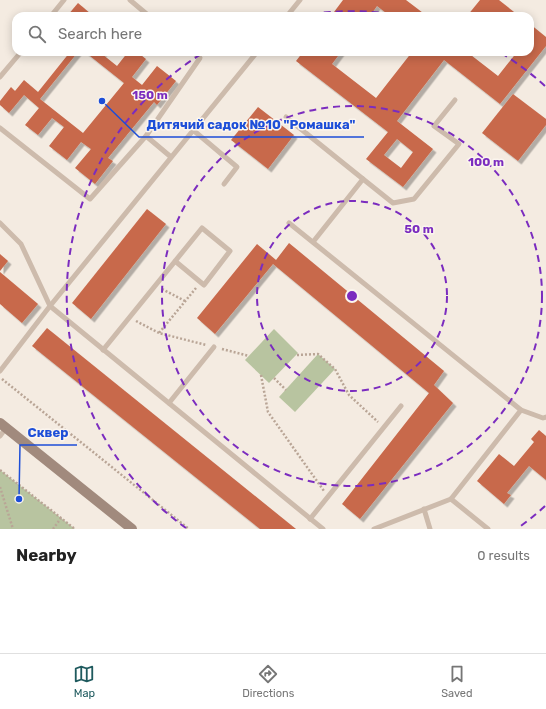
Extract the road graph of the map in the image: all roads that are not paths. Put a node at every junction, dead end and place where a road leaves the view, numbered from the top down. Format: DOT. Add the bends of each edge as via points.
graph roads {
  1 [pos="64,0"];
  2 [pos="130,0"];
  3 [pos="300,0"];
  4 [pos="54,12"];
  5 [pos="144,12"];
  6 [pos="291,12"];
  7 [pos="18,56"];
  8 [pos="198,56"];
  9 [pos="254,56"];
  10 [pos="0,77"];
  11 [pos="455,100"];
  12 [pos="286,117"];
  13 [pos="0,128"];
  14 [pos="193,130"];
  15 [pos="146,136"];
  16 [pos="171,157"];
  17 [pos="363,179"];
  18 [pos="224,184"];
  19 [pos="0,223"];
  20 [pos="289,223"];
  21 [pos="313,242"];
  22 [pos="175,261"];
  23 [pos="50,306"];
  24 [pos="214,347"];
  25 [pos="104,350"];
  26 [pos="0,371"];
  27 [pos="169,403"];
  28 [pos="401,406"];
  29 [pos="521,410"];
  30 [pos="546,417"];
  31 [pos="2,429"];
  32 [pos="451,499"];
  33 [pos="424,510"];
  34 [pos="310,519"];
  35 [pos="132,529"];
  36 [pos="323,529"];
  37 [pos="374,529"];
  38 [pos="430,529"];
  39 [pos="488,529"];
  1 -- 4 [label="lane"];
  2 -- 5 [label="lane"];
  3 -- 6 [label="lane"];
  7 -- 10 [label="lane"];
  8 -- 15 [label="lane" via="200,58"];
  9 -- 14 [label="lane"];
  11 -- 17 [label="lane" via="434,126 459,144 414,199 392,203"];
  12 -- 17 [label="lane"];
  13 -- 15 [label="lane" via="90,199"];
  14 -- 16 [label="lane"];
  14 -- 18 [label="lane" via="237,167"];
  15 -- 16 [label="lane"];
  16 -- 23 [label="lane"];
  17 -- 21 [label="lane"];
  19 -- 23 [label="lane" via="21,244"];
  20 -- 21 [label="lane"];
  21 -- 29 [label="lane"];
  22 -- 22 [label="lane" via="204,285 230,251 202,228"];
  22 -- 25 [label="lane"];
  23 -- 25 [label="lane"];
  23 -- 26 [label="lane"];
  24 -- 27 [label="lane"];
  25 -- 27 [label="lane"];
  27 -- 34 [label="lane"];
  28 -- 34 [label="lane"];
  29 -- 30 [label="lane"];
  29 -- 32 [label="lane"];
  31 -- 35 [label="street"];
  32 -- 33 [label="lane"];
  32 -- 39 [label="lane"];
  33 -- 37 [label="lane"];
  33 -- 38 [label="lane"];
  34 -- 36 [label="lane"];
}
